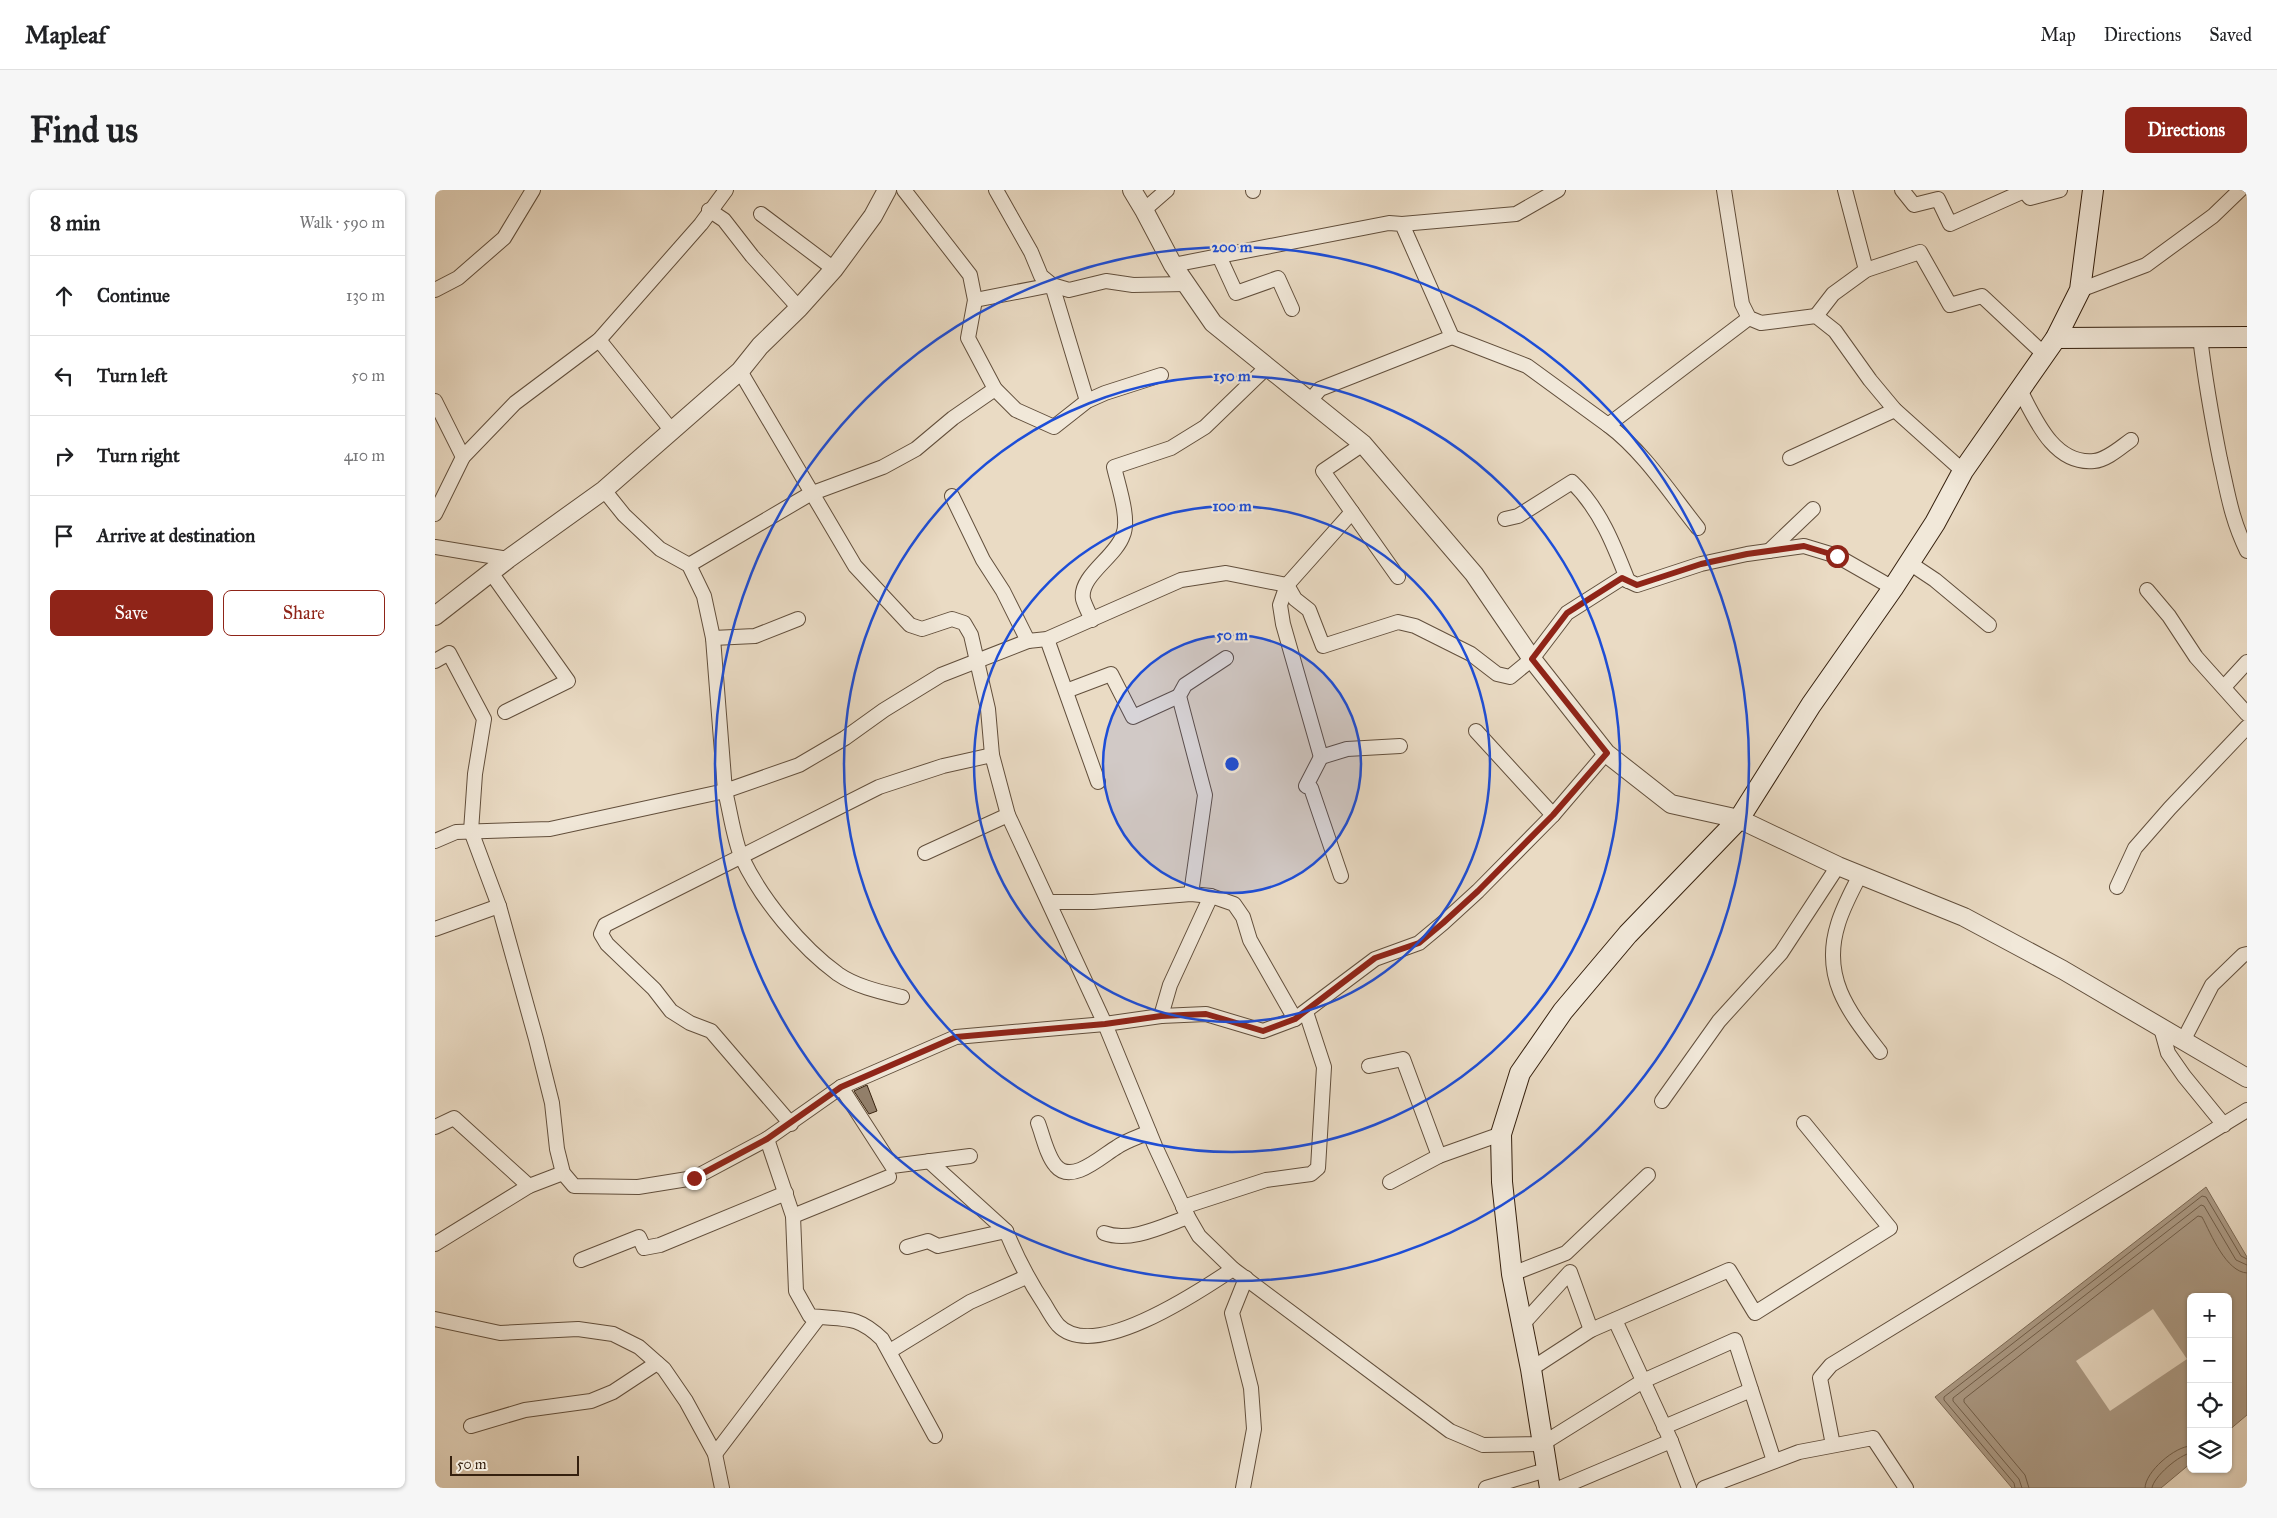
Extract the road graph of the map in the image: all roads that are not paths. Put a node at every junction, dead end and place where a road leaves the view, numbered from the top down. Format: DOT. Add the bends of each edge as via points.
graph roads {
  1 [pos="533,190"];
  2 [pos="726,190"];
  3 [pos="887,190"];
  4 [pos="904,190"];
  5 [pos="996,190"];
  6 [pos="1132,190"];
  7 [pos="1167,190"];
  8 [pos="1559,190"];
  9 [pos="1724,190"];
  10 [pos="1845,190"];
  11 [pos="1902,190"];
  12 [pos="2060,190"];
  13 [pos="2093,190"];
  14 [pos="2241,190"];
  15 [pos="709,210"];
  16 [pos="1144,210"];
  17 [pos="761,214"];
  18 [pos="1402,224"];
  19 [pos="1219,256"];
  20 [pos="1173,266"];
  21 [pos="834,269"];
  22 [pos="1866,270"];
  23 [pos="1185,284"];
  24 [pos="1052,285"];
  25 [pos="435,290"];
  26 [pos="2080,290"];
  27 [pos="975,300"];
  28 [pos="799,308"];
  29 [pos="1292,309"];
  30 [pos="1816,316"];
  31 [pos="1749,318"];
  32 [pos="1452,337"];
  33 [pos="2247,337"];
  34 [pos="2200,338"];
  35 [pos="599,340"];
  36 [pos="2051,346"];
  37 [pos="1266,368"];
  38 [pos="740,371"];
  39 [pos="1161,375"];
  40 [pos="995,389"];
  41 [pos="2020,390"];
  42 [pos="435,401"];
  43 [pos="1087,401"];
  44 [pos="1309,402"];
  45 [pos="1895,410"];
  46 [pos="1608,425"];
  47 [pos="672,431"];
  48 [pos="2131,440"];
  49 [pos="1363,444"];
  50 [pos="463,457"];
  51 [pos="1790,458"];
  52 [pos="1963,471"];
  53 [pos="604,490"];
  54 [pos="811,494"];
  55 [pos="952,496"];
  56 [pos="1813,509"];
  57 [pos="1352,512"];
  58 [pos="435,514"];
  59 [pos="1505,519"];
  60 [pos="1699,528"];
  61 [pos="435,547"];
  62 [pos="1769,551"];
  63 [pos="2247,551"];
  64 [pos="508,559"];
  65 [pos="1908,562"];
  66 [pos="689,565"];
  67 [pos="492,574"];
  68 [pos="1398,577"];
  69 [pos="1628,581"];
  70 [pos="1287,585"];
  71 [pos="1893,588"];
  72 [pos="2147,590"];
  73 [pos="435,616"];
  74 [pos="798,619"];
  75 [pos="1092,620"];
  76 [pos="1989,626"];
  77 [pos="713,638"];
  78 [pos="1047,638"];
  79 [pos="1028,641"];
  80 [pos="1226,658"];
  81 [pos="1532,659"];
  82 [pos="435,661"];
  83 [pos="977,662"];
  84 [pos="2247,662"];
  85 [pos="2224,687"];
  86 [pos="1066,691"];
  87 [pos="1179,696"];
  88 [pos="505,712"];
  89 [pos="2247,714"];
  90 [pos="2247,727"];
  91 [pos="1476,731"];
  92 [pos="1400,746"];
  93 [pos="1607,753"];
  94 [pos="992,755"];
  95 [pos="1321,757"];
  96 [pos="1097,782"];
  97 [pos="725,791"];
  98 [pos="1008,815"];
  99 [pos="1553,815"];
  100 [pos="1739,818"];
  101 [pos="471,831"];
  102 [pos="435,840"];
  103 [pos="925,853"];
  104 [pos="741,857"];
  105 [pos="1838,866"];
  106 [pos="1859,875"];
  107 [pos="1341,876"];
  108 [pos="2117,887"];
  109 [pos="1191,894"];
  110 [pos="1211,896"];
  111 [pos="1050,902"];
  112 [pos="499,906"];
  113 [pos="435,929"];
  114 [pos="2247,954"];
  115 [pos="903,997"];
  116 [pos="1301,1015"];
  117 [pos="1161,1016"];
  118 [pos="1105,1024"];
  119 [pos="2161,1028"];
  120 [pos="2183,1041"];
  121 [pos="1880,1052"];
  122 [pos="1369,1066"];
  123 [pos="2247,1078"];
  124 [pos="841,1087"];
  125 [pos="1663,1101"];
  126 [pos="2247,1110"];
  127 [pos="1038,1123"];
  128 [pos="1804,1123"];
  129 [pos="791,1124"];
  130 [pos="2224,1124"];
  131 [pos="435,1127"];
  132 [pos="1149,1132"];
  133 [pos="1501,1134"];
  134 [pos="767,1139"];
  135 [pos="970,1156"];
  136 [pos="1439,1156"];
  137 [pos="929,1161"];
  138 [pos="563,1172"];
  139 [pos="1648,1174"];
  140 [pos="889,1177"];
  141 [pos="1390,1182"];
  142 [pos="529,1186"];
  143 [pos="786,1193"];
  144 [pos="1185,1212"];
  145 [pos="793,1216"];
  146 [pos="1006,1231"];
  147 [pos="1104,1232"];
  148 [pos="435,1244"];
  149 [pos="907,1247"];
  150 [pos="581,1260"];
  151 [pos="1233,1269"];
  152 [pos="1512,1274"];
  153 [pos="1026,1277"];
  154 [pos="1245,1278"];
  155 [pos="819,1317"];
  156 [pos="435,1319"];
  157 [pos="1615,1320"];
  158 [pos="1522,1325"];
  159 [pos="1591,1330"];
  160 [pos="891,1351"];
  161 [pos="657,1363"];
  162 [pos="1531,1369"];
  163 [pos="1643,1381"];
  164 [pos="1751,1390"];
  165 [pos="471,1426"];
  166 [pos="1664,1427"];
  167 [pos="935,1436"];
  168 [pos="1671,1441"];
  169 [pos="1542,1444"];
  170 [pos="1833,1445"];
  171 [pos="715,1454"];
  172 [pos="1774,1461"];
  173 [pos="1548,1479"];
  174 [pos="1723,1485"];
  175 [pos="722,1488"];
  176 [pos="1243,1488"];
  177 [pos="1486,1488"];
  178 [pos="1560,1488"];
  179 [pos="1689,1488"];
  180 [pos="1705,1488"];
  181 [pos="1906,1488"];
  1 -- 25 [label="street" via="504,238 458,278"];
  2 -- 15 [label="street"];
  3 -- 21 [label="street" via="873,216"];
  4 -- 27 [label="street" via="970,275"];
  5 -- 24 [label="street" via="1041,276"];
  6 -- 16 [label="street"];
  7 -- 16 [label="street"];
  8 -- 18 [label="street" via="1516,214"];
  9 -- 31 [label="street" via="1742,304"];
  10 -- 22 [label="street"];
  11 -- 12 [label="street" via="1914,205 1938,199 1951,224 2024,191 2030,198"];
  13 -- 26 [label="main road"];
  14 -- 26 [label="street" via="2213,216 2146,265"];
  15 -- 28 [label="street" via="724,220"];
  15 -- 35 [label="street" via="701,224"];
  16 -- 20 [label="street"];
  17 -- 21 [label="street"];
  18 -- 19 [label="street" via="1389,223"];
  18 -- 32 [label="street"];
  19 -- 20 [label="street"];
  19 -- 29 [label="street" via="1235,293 1279,278"];
  20 -- 23 [label="street"];
  21 -- 28 [label="street"];
  22 -- 30 [label="street" via="1833,294"];
  22 -- 36 [label="street" via="1920,252 1950,306 1982,296"];
  23 -- 24 [label="street" via="1133,285 1106,281 1069,290"];
  23 -- 37 [label="street" via="1213,323"];
  24 -- 27 [label="street"];
  24 -- 43 [label="street"];
  26 -- 36 [label="main road"];
  27 -- 40 [label="street" via="968,338"];
  28 -- 38 [label="street"];
  30 -- 31 [label="street" via="1761,323"];
  30 -- 45 [label="street" via="1835,331"];
  31 -- 46 [label="street"];
  32 -- 44 [label="street" via="1320,389"];
  32 -- 46 [label="street" via="1527,366"];
  33 -- 34 [label="main road"];
  34 -- 36 [label="main road"];
  34 -- 63 [label="street" via="2209,406 2229,506"];
  35 -- 47 [label="street"];
  35 -- 50 [label="street" via="515,403"];
  36 -- 41 [label="main road"];
  37 -- 44 [label="street"];
  37 -- 75 [label="street" via="1205,427 1171,448 1114,467 1125,520 1123,535 1083,589 1083,599"];
  38 -- 47 [label="street"];
  38 -- 54 [label="street"];
  39 -- 43 [label="street"];
  40 -- 43 [label="street" via="1016,410 1054,427"];
  40 -- 54 [label="street" via="916,449 883,468"];
  41 -- 48 [label="street" via="2040,429 2060,451 2075,459 2095,461"];
  41 -- 52 [label="main road"];
  42 -- 50 [label="street"];
  44 -- 49 [label="street"];
  45 -- 51 [label="street"];
  45 -- 52 [label="street"];
  46 -- 60 [label="street" via="1626,438"];
  47 -- 53 [label="street"];
  49 -- 57 [label="street" via="1323,471"];
  49 -- 81 [label="street" via="1474,574"];
  50 -- 58 [label="street"];
  52 -- 65 [label="main road" via="1935,523"];
  53 -- 64 [label="street"];
  53 -- 66 [label="street" via="623,516 660,548"];
  54 -- 66 [label="street"];
  54 -- 83 [label="street" via="855,566 896,613 910,625 922,628 953,619 964,622 971,635"];
  55 -- 79 [label="street"];
  56 -- 62 [label="street"];
  57 -- 68 [label="street"];
  57 -- 70 [label="street"];
  59 -- 69 [label="street" via="1517,516 1572,482 1587,496 1596,511"];
  61 -- 64 [label="street"];
  62 -- 69 [label="street" via="1701,564 1637,585"];
  62 -- 71 [label="street" via="1804,546 1837,556"];
  64 -- 67 [label="street"];
  65 -- 71 [label="main road"];
  65 -- 76 [label="street" via="1935,580"];
  66 -- 77 [label="street" via="705,596"];
  67 -- 73 [label="street"];
  67 -- 88 [label="street" via="568,681"];
  69 -- 81 [label="street" via="1622,578 1567,613"];
  70 -- 75 [label="street" via="1226,573 1181,580"];
  70 -- 81 [label="street" via="1295,599 1309,610 1323,646 1398,622 1415,626 1471,654 1497,674 1511,677"];
  70 -- 95 [label="street" via="1280,605 1283,624"];
  71 -- 100 [label="main road" via="1811,705"];
  72 -- 85 [label="street" via="2196,657"];
  74 -- 77 [label="street" via="755,636"];
  75 -- 78 [label="street"];
  77 -- 97 [label="street"];
  78 -- 79 [label="street"];
  78 -- 86 [label="street"];
  79 -- 83 [label="street"];
  80 -- 87 [label="street" via="1185,685"];
  81 -- 93 [label="street"];
  82 -- 101 [label="street" via="449,653 484,719 475,774"];
  83 -- 94 [label="street"];
  83 -- 97 [label="street" via="941,675 799,765"];
  84 -- 85 [label="street"];
  85 -- 89 [label="street"];
  86 -- 87 [label="street" via="1111,674 1133,717"];
  86 -- 96 [label="street"];
  87 -- 109 [label="street" via="1205,795"];
  90 -- 108 [label="street" via="2135,848"];
  91 -- 99 [label="street"];
  92 -- 95 [label="street" via="1347,749"];
  93 -- 99 [label="street"];
  93 -- 100 [label="street" via="1671,804"];
  94 -- 98 [label="street"];
  94 -- 104 [label="street" via="943,766 879,787"];
  95 -- 107 [label="street" via="1305,786 1311,788"];
  97 -- 101 [label="street" via="550,830"];
  97 -- 104 [label="street"];
  98 -- 103 [label="street"];
  98 -- 111 [label="street"];
  99 -- 116 [label="street" via="1478,891 1419,943 1375,958"];
  100 -- 105 [label="street"];
  100 -- 133 [label="main road" via="1629,934 1563,1011 1520,1073"];
  101 -- 102 [label="street" via="455,832"];
  101 -- 112 [label="street"];
  104 -- 115 [label="street" via="795,936 839,975 869,989"];
  104 -- 129 [label="street" via="618,917 605,925 601,934 671,1011 711,1031"];
  105 -- 106 [label="street"];
  105 -- 125 [label="street" via="1781,953 1719,1021"];
  106 -- 119 [label="street" via="1964,917"];
  106 -- 121 [label="street" via="1838,924 1833,948 1834,970 1850,1014"];
  109 -- 110 [label="street"];
  109 -- 111 [label="street"];
  110 -- 116 [label="street" via="1234,904 1243,917 1249,940"];
  110 -- 117 [label="street" via="1170,985"];
  111 -- 118 [label="street"];
  112 -- 113 [label="street"];
  112 -- 138 [label="street" via="549,1094"];
  114 -- 120 [label="street" via="2212,985"];
  116 -- 117 [label="street" via="1263,1031 1206,1014"];
  116 -- 144 [label="street" via="1324,1067 1318,1168 1311,1174 1266,1180"];
  117 -- 118 [label="street"];
  118 -- 124 [label="street" via="956,1037"];
  118 -- 132 [label="street"];
  119 -- 120 [label="street"];
  119 -- 130 [label="street" via="2168,1053"];
  120 -- 123 [label="street"];
  122 -- 136 [label="street" via="1403,1059"];
  124 -- 129 [label="street"];
  124 -- 137 [label="street" via="892,1166"];
  126 -- 130 [label="street"];
  127 -- 132 [label="street" via="1056,1167 1065,1172 1076,1172 1090,1166 1119,1146"];
  128 -- 157 [label="street" via="1890,1228 1755,1313 1729,1270"];
  129 -- 134 [label="street"];
  130 -- 170 [label="street" via="1831,1365 1820,1378"];
  131 -- 142 [label="street" via="454,1118"];
  132 -- 144 [label="street"];
  133 -- 136 [label="street"];
  133 -- 152 [label="main road" via="1502,1182"];
  134 -- 138 [label="street" via="694,1178 638,1187 574,1186"];
  134 -- 143 [label="street"];
  135 -- 137 [label="street"];
  136 -- 141 [label="street"];
  137 -- 146 [label="street"];
  138 -- 142 [label="street"];
  139 -- 152 [label="street" via="1567,1253"];
  140 -- 145 [label="street"];
  142 -- 148 [label="street"];
  143 -- 145 [label="street"];
  143 -- 150 [label="street" via="660,1245 644,1248 639,1237"];
  144 -- 147 [label="street" via="1140,1234 1112,1236"];
  144 -- 151 [label="street" via="1199,1236"];
  145 -- 155 [label="street" via="795,1291 810,1316"];
  146 -- 149 [label="street" via="938,1246 928,1241"];
  146 -- 153 [label="street"];
  151 -- 153 [label="street" via="1151,1319 1096,1335 1075,1335 1059,1325"];
  151 -- 154 [label="street"];
  152 -- 158 [label="main road"];
  153 -- 160 [label="street" via="970,1302"];
  154 -- 169 [label="street" via="1450,1431 1483,1445"];
  154 -- 176 [label="street" via="1233,1313 1251,1388 1254,1429"];
  155 -- 160 [label="street" via="858,1320 870,1327"];
  155 -- 171 [label="street"];
  156 -- 161 [label="street" via="500,1332 578,1329 613,1334 639,1347"];
  157 -- 159 [label="street"];
  157 -- 163 [label="street"];
  158 -- 159 [label="street" via="1570,1272"];
  158 -- 162 [label="main road"];
  159 -- 162 [label="street"];
  160 -- 167 [label="street"];
  161 -- 165 [label="street" via="613,1392 591,1400 525,1410"];
  161 -- 171 [label="street" via="686,1401"];
  162 -- 169 [label="main road"];
  163 -- 164 [label="street" via="1735,1340"];
  163 -- 166 [label="street"];
  163 -- 169 [label="street"];
  164 -- 166 [label="street"];
  164 -- 172 [label="street"];
  166 -- 168 [label="street"];
  168 -- 178 [label="street"];
  168 -- 179 [label="street"];
  169 -- 173 [label="main road"];
  170 -- 172 [label="street"];
  170 -- 181 [label="street" via="1873,1438"];
  171 -- 175 [label="street"];
  172 -- 174 [label="street"];
  173 -- 177 [label="street"];
  174 -- 180 [label="street"];
}
